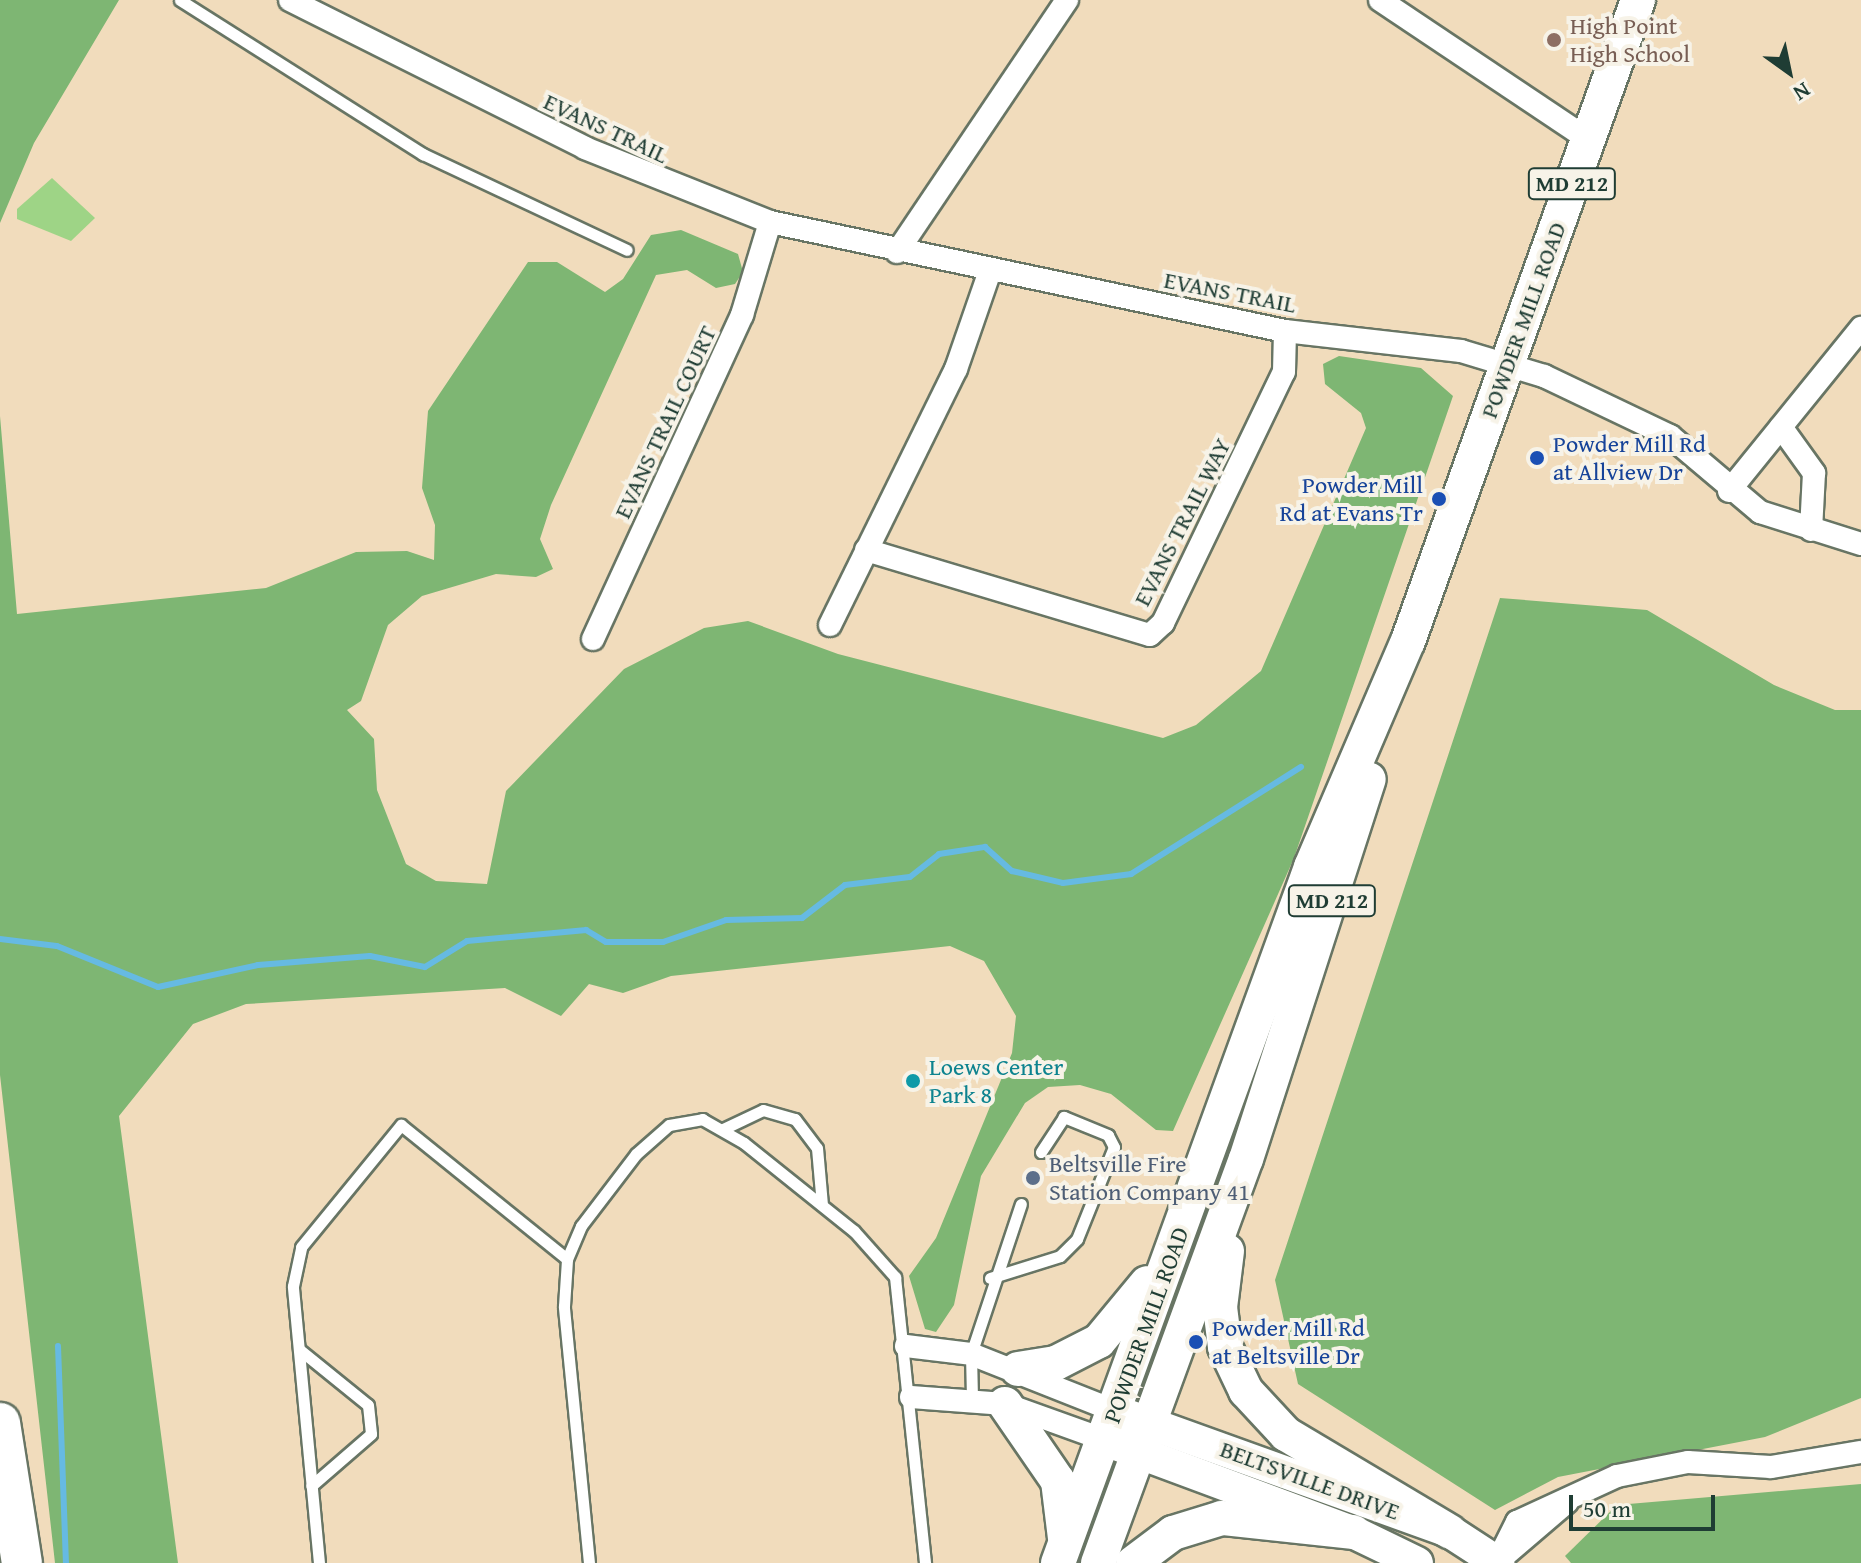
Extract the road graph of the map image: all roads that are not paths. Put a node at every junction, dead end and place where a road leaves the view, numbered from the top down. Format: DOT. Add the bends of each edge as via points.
graph roads {
  1 [pos="180,0"];
  2 [pos="1067,0"];
  3 [pos="1380,0"];
  4 [pos="1638,0"];
  5 [pos="304,4"];
  6 [pos="1588,139"];
  7 [pos="770,222"];
  8 [pos="627,250"];
  9 [pos="897,252"];
  10 [pos="990,271"];
  11 [pos="1861,328"];
  12 [pos="1285,331"];
  13 [pos="1507,367"];
  14 [pos="1781,427"];
  15 [pos="1729,491"];
  16 [pos="1811,530"];
  17 [pos="1861,544"];
  18 [pos="866,550"];
  19 [pos="830,625"];
  20 [pos="593,639"];
  21 [pos="1408,641"];
  22 [pos="723,1129"];
  23 [pos="1211,1145"];
  24 [pos="1041,1152"];
  25 [pos="1246,1159"];
  26 [pos="1021,1204"];
  27 [pos="822,1205"];
  28 [pos="567,1259"];
  29 [pos="990,1278"];
  30 [pos="906,1346"];
  31 [pos="300,1350"];
  32 [pos="971,1354"];
  33 [pos="1018,1369"];
  34 [pos="911,1397"];
  35 [pos="988,1401"];
  36 [pos="0,1423"];
  37 [pos="1110,1425"];
  38 [pos="1861,1436"];
  39 [pos="1143,1438"];
  40 [pos="1861,1452"];
  41 [pos="1799,1462"];
  42 [pos="311,1486"];
  43 [pos="1449,1531"];
  44 [pos="1353,1532"];
  45 [pos="1062,1552"];
  46 [pos="22,1563"];
  47 [pos="319,1563"];
  48 [pos="589,1563"];
  49 [pos="925,1563"];
  50 [pos="1098,1563"];
  51 [pos="1133,1563"];
  52 [pos="1417,1563"];
  53 [pos="1497,1563"];
  1 -- 8 [label="lane" via="423,154"];
  2 -- 9 [label="street"];
  3 -- 6 [label="street"];
  4 -- 6 [label="main road, POWDER MILL ROAD / MD 212"];
  5 -- 7 [label="street, EVANS TRAIL" via="665,184"];
  6 -- 13 [label="main road, POWDER MILL ROAD / MD 212"];
  7 -- 9 [label="street, EVANS TRAIL"];
  7 -- 20 [label="street, EVANS TRAIL COURT" via="742,315"];
  9 -- 10 [label="street, EVANS TRAIL"];
  10 -- 12 [label="street, EVANS TRAIL"];
  10 -- 18 [label="street" via="956,369"];
  11 -- 14 [label="street"];
  12 -- 13 [label="street, EVANS TRAIL" via="1461,351"];
  12 -- 18 [label="street, EVANS TRAIL WAY" via="1284,372 1163,623 1150,635"];
  13 -- 15 [label="street, EVANS TRAIL" via="1637,417"];
  13 -- 21 [label="main road, POWDER MILL ROAD / MD 212"];
  14 -- 15 [label="street"];
  14 -- 16 [label="street" via="1814,473"];
  15 -- 16 [label="street, EVANS TRAIL"];
  16 -- 17 [label="street, EVANS TRAIL"];
  18 -- 19 [label="street"];
  21 -- 23 [label="main road, POWDER MILL ROAD / MD 212" via="1311,867"];
  21 -- 25 [label="main road, POWDER MILL ROAD / MD 212" via="1340,879"];
  22 -- 27 [label="lane"];
  22 -- 27 [label="lane" via="763,1110 795,1119 820,1156"];
  22 -- 28 [label="lane" via="685,1119 660,1131 581,1226"];
  23 -- 33 [label="main road" via="1121,1323 1056,1363"];
  23 -- 37 [label="main road, POWDER MILL ROAD / MD 212"];
  24 -- 29 [label="lane" via="1064,1117 1108,1135 1114,1147 1077,1239 1060,1256"];
  25 -- 39 [label="main road, POWDER MILL ROAD / MD 212"];
  25 -- 43 [label="main road" via="1220,1307 1233,1371 1286,1434"];
  26 -- 29 [label="lane"];
  27 -- 30 [label="lane" via="895,1277"];
  28 -- 31 [label="lane" via="401,1125 301,1247 293,1286"];
  28 -- 48 [label="lane" via="564,1306"];
  29 -- 32 [label="lane"];
  30 -- 32 [label="street"];
  30 -- 34 [label="lane"];
  31 -- 42 [label="lane"];
  31 -- 42 [label="lane" via="368,1405 371,1434"];
  32 -- 33 [label="street"];
  32 -- 35 [label="lane"];
  33 -- 37 [label="street"];
  34 -- 35 [label="street"];
  34 -- 49 [label="lane"];
  35 -- 37 [label="street"];
  35 -- 45 [label="main road" via="1058,1481"];
  36 -- 46 [label="highway"];
  37 -- 39 [label="street, BELTSVILLE DRIVE"];
  37 -- 45 [label="main road, POWDER MILL ROAD / MD 212"];
  38 -- 41 [label="street"];
  39 -- 43 [label="street, BELTSVILLE DRIVE"];
  39 -- 44 [label="street, BELTSVILLE DRIVE"];
  39 -- 50 [label="main road, POWDER MILL ROAD / MD 212"];
  40 -- 41 [label="street"];
  41 -- 53 [label="street" via="1654,1466 1573,1496"];
  42 -- 47 [label="lane"];
  43 -- 53 [label="street, BELTSVILLE DRIVE"];
  44 -- 51 [label="main road" via="1222,1518 1173,1533"];
  44 -- 52 [label="street, BELTSVILLE DRIVE"];
}
